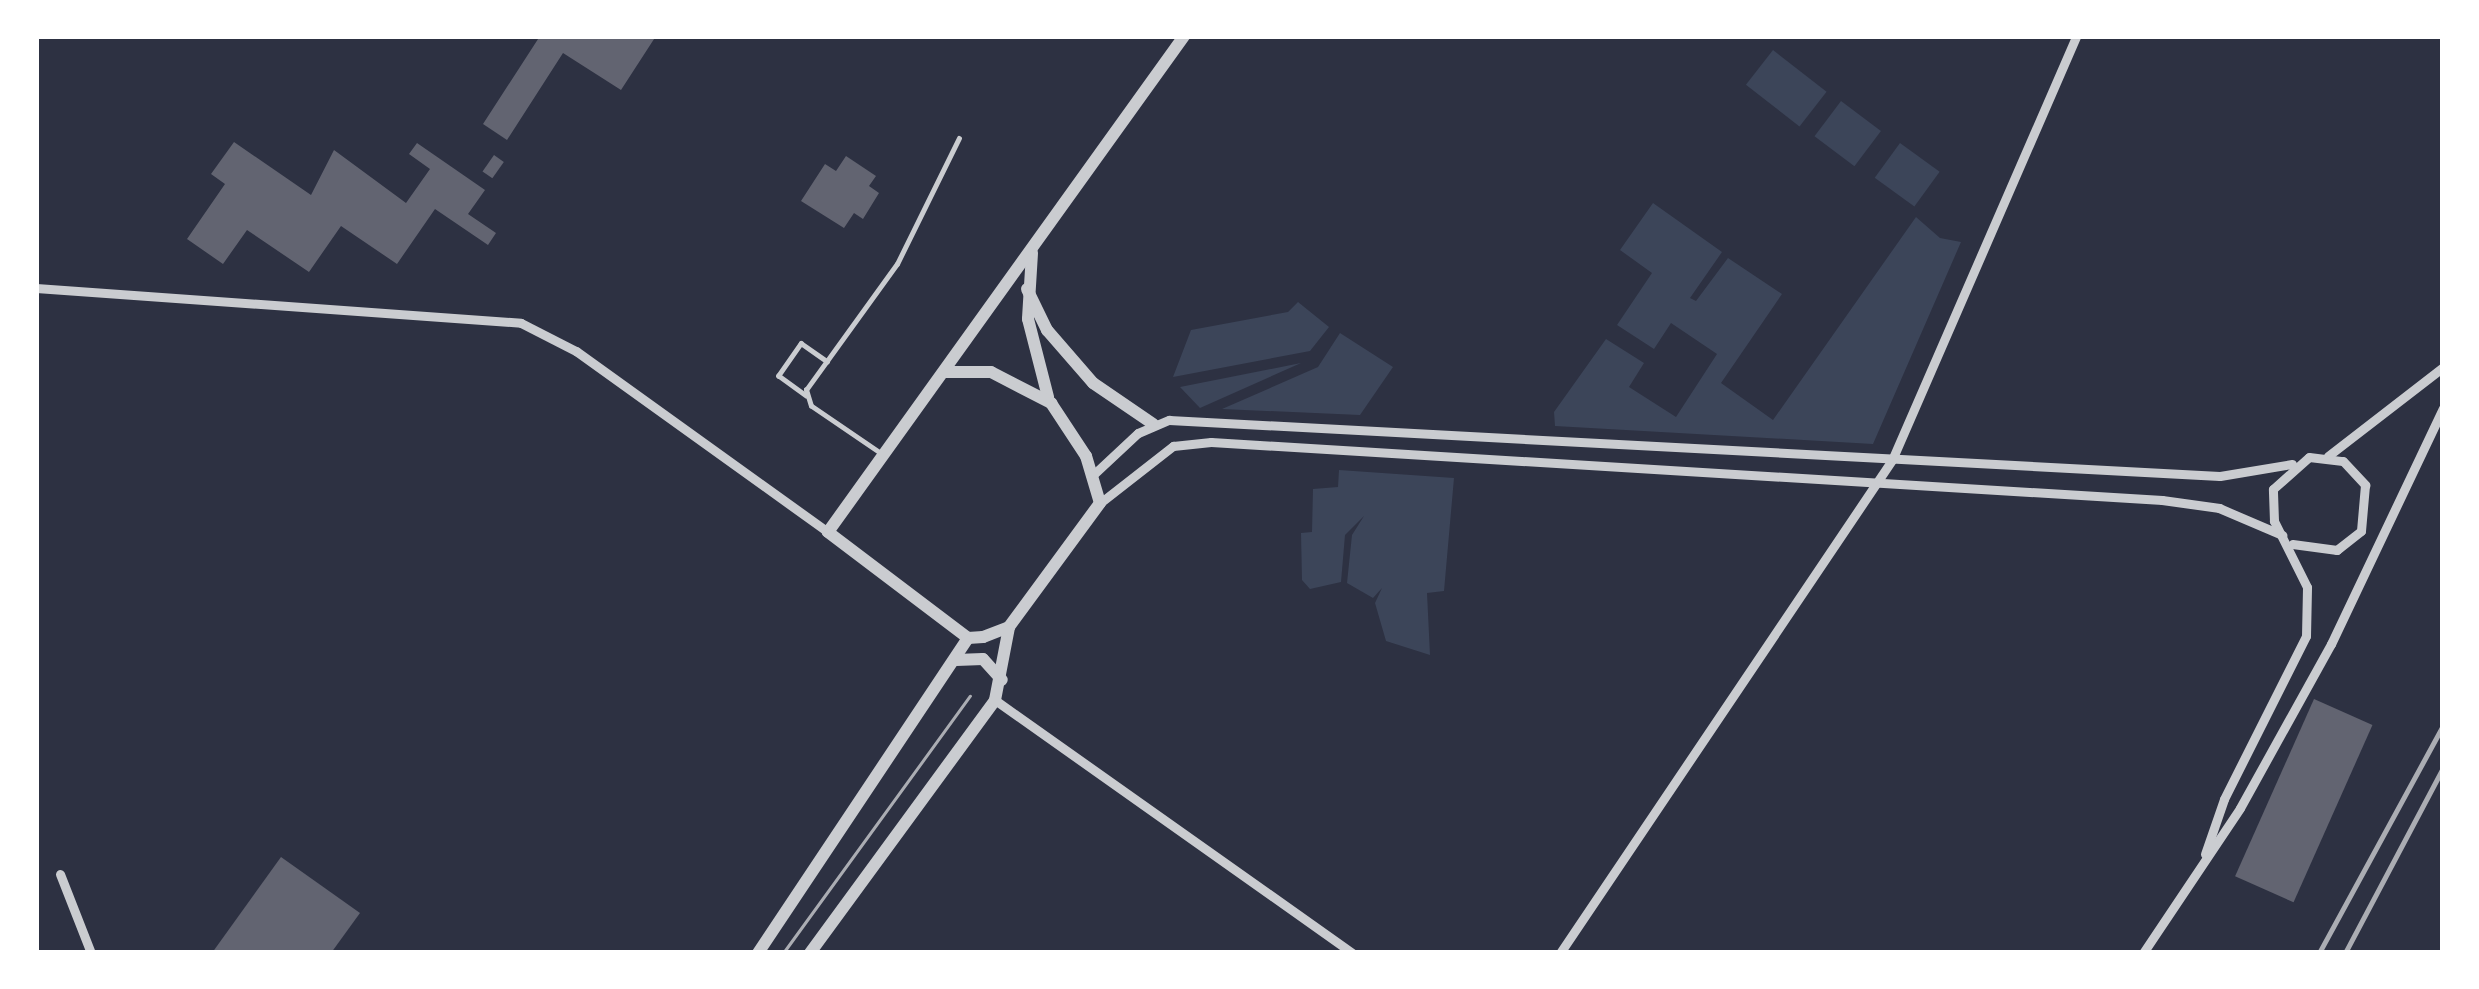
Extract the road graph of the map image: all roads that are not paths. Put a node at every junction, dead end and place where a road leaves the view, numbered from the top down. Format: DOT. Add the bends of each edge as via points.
graph roads {
  1 [pos="1184,36"];
  2 [pos="2076,36"];
  3 [pos="958,138"];
  4 [pos="1033,246"];
  5 [pos="36,288"];
  6 [pos="1027,289"];
  7 [pos="827,361"];
  8 [pos="2443,367"];
  9 [pos="946,372"];
  10 [pos="806,396"];
  11 [pos="1051,404"];
  12 [pos="2443,408"];
  13 [pos="1169,420"];
  14 [pos="1153,424"];
  15 [pos="1557,439"];
  16 [pos="1173,446"];
  17 [pos="1715,449"];
  18 [pos="885,456"];
  19 [pos="2328,456"];
  20 [pos="1892,460"];
  21 [pos="1556,461"];
  22 [pos="2292,464"];
  23 [pos="1712,472"];
  24 [pos="1094,474"];
  25 [pos="1877,484"];
  26 [pos="1100,503"];
  27 [pos="2367,517"];
  28 [pos="2388,529"];
  29 [pos="828,532"];
  30 [pos="2282,535"];
  31 [pos="2292,544"];
  32 [pos="1009,627"];
  33 [pos="968,638"];
  34 [pos="956,660"];
  35 [pos="1003,681"];
  36 [pos="994,700"];
  37 [pos="2205,854"];
  38 [pos="60,874"];
  39 [pos="91,953"];
  40 [pos="758,953"];
  41 [pos="810,953"];
  42 [pos="1352,953"];
  43 [pos="1560,953"];
  44 [pos="2143,953"];
  1 -- 4 [label="street"];
  2 -- 20 [label="street"];
  3 -- 7 [label="lane" via="897,264"];
  4 -- 6 [label="street"];
  4 -- 9 [label="street"];
  5 -- 29 [label="street" via="521,323 576,351"];
  6 -- 11 [label="street" via="1032,348"];
  6 -- 14 [label="street" via="1047,330 1093,383"];
  7 -- 10 [label="lane"];
  7 -- 10 [label="lane" via="801,343 778,376"];
  8 -- 19 [label="street"];
  9 -- 11 [label="street" via="1013,378"];
  9 -- 18 [label="street"];
  10 -- 18 [label="lane"];
  11 -- 24 [label="street"];
  12 -- 28 [label="street"];
  13 -- 14 [label="street"];
  13 -- 15 [label="street"];
  13 -- 16 [label="street"];
  14 -- 24 [label="street"];
  15 -- 17 [label="street"];
  15 -- 21 [label="street"];
  16 -- 21 [label="street"];
  16 -- 26 [label="street"];
  17 -- 20 [label="street"];
  17 -- 23 [label="street"];
  18 -- 29 [label="street"];
  19 -- 22 [label="street"];
  19 -- 27 [label="street" via="2365,485"];
  20 -- 22 [label="street" via="2221,476"];
  20 -- 25 [label="street"];
  21 -- 23 [label="street"];
  22 -- 30 [label="street" via="2273,489"];
  23 -- 25 [label="street"];
  24 -- 26 [label="street"];
  25 -- 30 [label="street" via="2184,502"];
  25 -- 43 [label="street"];
  26 -- 32 [label="street"];
  27 -- 28 [label="street"];
  27 -- 31 [label="street" via="2336,550"];
  28 -- 37 [label="street" via="2240,808"];
  29 -- 33 [label="street"];
  30 -- 31 [label="street"];
  31 -- 37 [label="street" via="2307,587 2306,636"];
  32 -- 33 [label="street"];
  32 -- 35 [label="street"];
  33 -- 34 [label="street"];
  34 -- 35 [label="street" via="982,658"];
  34 -- 40 [label="street"];
  35 -- 36 [label="street"];
  36 -- 41 [label="street"];
  36 -- 42 [label="street"];
  37 -- 44 [label="street"];
  38 -- 39 [label="street"];
}
